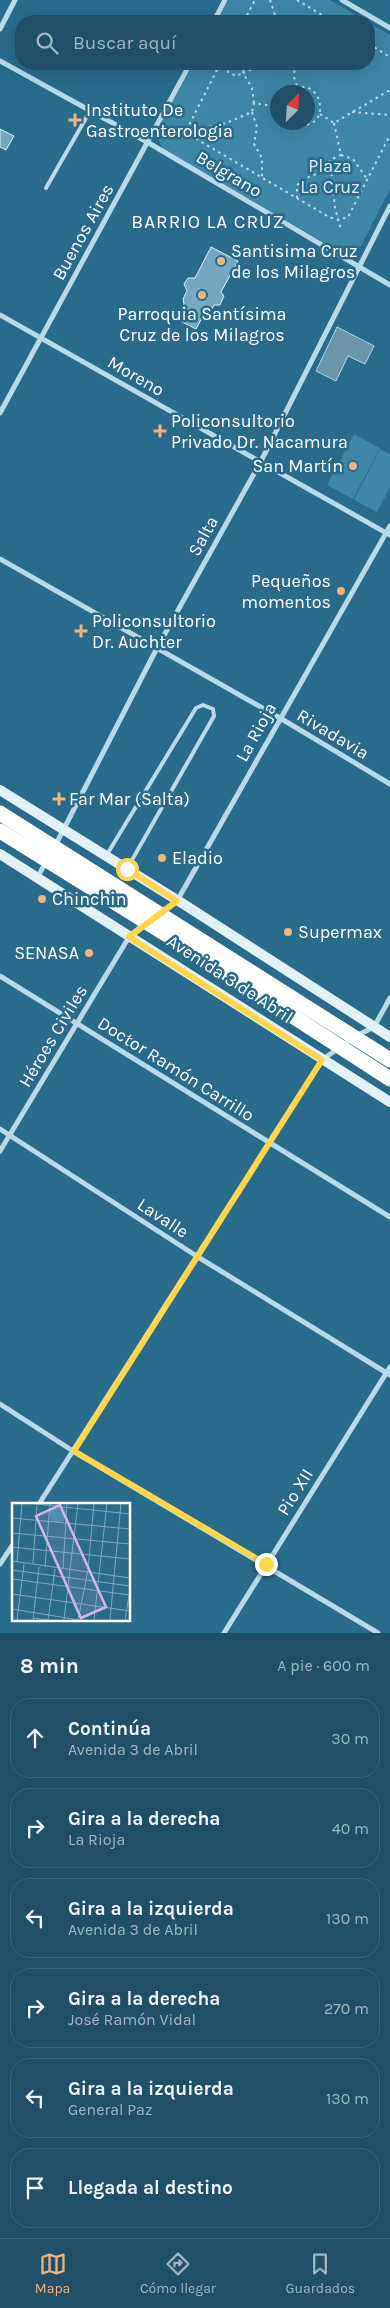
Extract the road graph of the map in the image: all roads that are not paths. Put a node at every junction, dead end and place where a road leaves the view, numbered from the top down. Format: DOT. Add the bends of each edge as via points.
graph roads {
  1 [pos="16,0"];
  2 [pos="225,0"];
  3 [pos="342,0"];
  4 [pos="217,15"];
  5 [pos="368,15"];
  6 [pos="375,19"];
  7 [pos="390,28"];
  8 [pos="0,29"];
  9 [pos="0,61"];
  10 [pos="15,69"];
  11 [pos="16,70"];
  12 [pos="187,70"];
  13 [pos="90,111"];
  14 [pos="147,142"];
  15 [pos="46,188"];
  16 [pos="390,206"];
  17 [pos="358,267"];
  18 [pos="390,285"];
  19 [pos="0,315"];
  20 [pos="41,338"];
  21 [pos="0,413"];
  22 [pos="260,463"];
  23 [pos="390,526"];
  24 [pos="388,534"];
  25 [pos="0,559"];
  26 [pos="157,648"];
  27 [pos="280,718"];
  28 [pos="390,784"];
  29 [pos="0,790"];
  30 [pos="0,812"];
  31 [pos="64,830"];
  32 [pos="0,831"];
  33 [pos="0,854"];
  34 [pos="50,854"];
  35 [pos="106,856"];
  36 [pos="127,869"];
  37 [pos="37,878"];
  38 [pos="177,901"];
  39 [pos="160,913"];
  40 [pos="146,922"];
  41 [pos="129,937"];
  42 [pos="0,976"];
  43 [pos="390,998"];
  44 [pos="76,1024"];
  45 [pos="374,1027"];
  46 [pos="354,1037"];
  47 [pos="390,1037"];
  48 [pos="339,1047"];
  49 [pos="322,1060"];
  50 [pos="390,1060"];
  51 [pos="390,1079"];
  52 [pos="390,1102"];
  53 [pos="0,1129"];
  54 [pos="9,1135"];
  55 [pos="269,1142"];
  56 [pos="0,1151"];
  57 [pos="390,1217"];
  58 [pos="198,1257"];
  59 [pos="390,1367"];
  60 [pos="388,1374"];
  61 [pos="0,1404"];
  62 [pos="74,1451"];
  63 [pos="40,1503"];
  64 [pos="12,1546"];
  65 [pos="0,1564"];
  66 [pos="266,1564"];
  67 [pos="224,1633"];
  68 [pos="378,1633"];
  1 -- 8 [label="street"];
  2 -- 4 [label="street"];
  3 -- 5 [label="street"];
  6 -- 7 [label="street"];
  9 -- 10 [label="street, Belgrano"];
  11 -- 13 [label="street, Belgrano"];
  12 -- 14 [label="street, Buenos Aires"];
  13 -- 14 [label="street, Belgrano"];
  13 -- 15 [label="lane"];
  14 -- 17 [label="street, Belgrano"];
  14 -- 20 [label="street, Buenos Aires"];
  16 -- 17 [label="street, Salta"];
  17 -- 18 [label="street, Belgrano"];
  17 -- 22 [label="street, Salta"];
  19 -- 20 [label="street, Moreno"];
  20 -- 21 [label="street, Buenos Aires"];
  20 -- 22 [label="street, Moreno"];
  22 -- 24 [label="street, Moreno"];
  22 -- 26 [label="street, Salta"];
  23 -- 24 [label="street, La Rioja"];
  24 -- 27 [label="street, La Rioja"];
  25 -- 26 [label="street, Rivadavia"];
  26 -- 27 [label="street, Rivadavia"];
  26 -- 31 [label="street, Salta"];
  27 -- 28 [label="street, Rivadavia"];
  27 -- 38 [label="street, La Rioja"];
  29 -- 31 [label="main road"];
  30 -- 34 [label="highway, Avenida 3 de Abril"];
  31 -- 34 [label="street, Salta"];
  31 -- 35 [label="main road"];
  32 -- 34 [label="highway, Avenida 3 de Abril"];
  33 -- 37 [label="main road, Avenida 3 de Abril"];
  34 -- 37 [label="street, Salta"];
  34 -- 39 [label="highway, Avenida 3 de Abril"];
  34 -- 40 [label="highway, Avenida 3 de Abril"];
  35 -- 36 [label="main road"];
  35 -- 36 [label="lane" via="196,708 203,705 213,710 214,716"];
  36 -- 38 [label="main road"];
  37 -- 41 [label="main road, Avenida 3 de Abril"];
  38 -- 39 [label="street, La Rioja"];
  38 -- 45 [label="main road"];
  39 -- 40 [label="street, La Rioja"];
  39 -- 46 [label="highway, Avenida 3 de Abril"];
  40 -- 41 [label="street, La Rioja"];
  40 -- 48 [label="highway, Avenida 3 de Abril"];
  41 -- 44 [label="street, Héroes Civiles"];
  41 -- 49 [label="main road, Avenida 3 de Abril"];
  42 -- 44 [label="street, Doctor Ramón Carrillo"];
  43 -- 45 [label="street"];
  44 -- 54 [label="street, Héroes Civiles"];
  44 -- 55 [label="street, Doctor Ramón Carrillo"];
  45 -- 46 [label="street"];
  45 -- 47 [label="main road"];
  46 -- 48 [label="street"];
  46 -- 50 [label="highway, Avenida 3 de Abril"];
  48 -- 49 [label="street"];
  48 -- 51 [label="highway, Avenida 3 de Abril"];
  49 -- 52 [label="main road, Avenida 3 de Abril"];
  49 -- 55 [label="street"];
  53 -- 54 [label="street, Lavalle"];
  54 -- 56 [label="street, Héroes Civiles"];
  54 -- 58 [label="street, Lavalle"];
  55 -- 57 [label="street, Doctor Ramón Carrillo"];
  55 -- 58 [label="street"];
  58 -- 60 [label="street, Lavalle"];
  58 -- 62 [label="street"];
  59 -- 60 [label="street, Pio XII"];
  60 -- 66 [label="street, Pio XII"];
  61 -- 62 [label="street"];
  62 -- 63 [label="street"];
  62 -- 66 [label="street"];
  64 -- 65 [label="street"];
  66 -- 67 [label="street, Pio XII"];
  66 -- 68 [label="street"];
}
